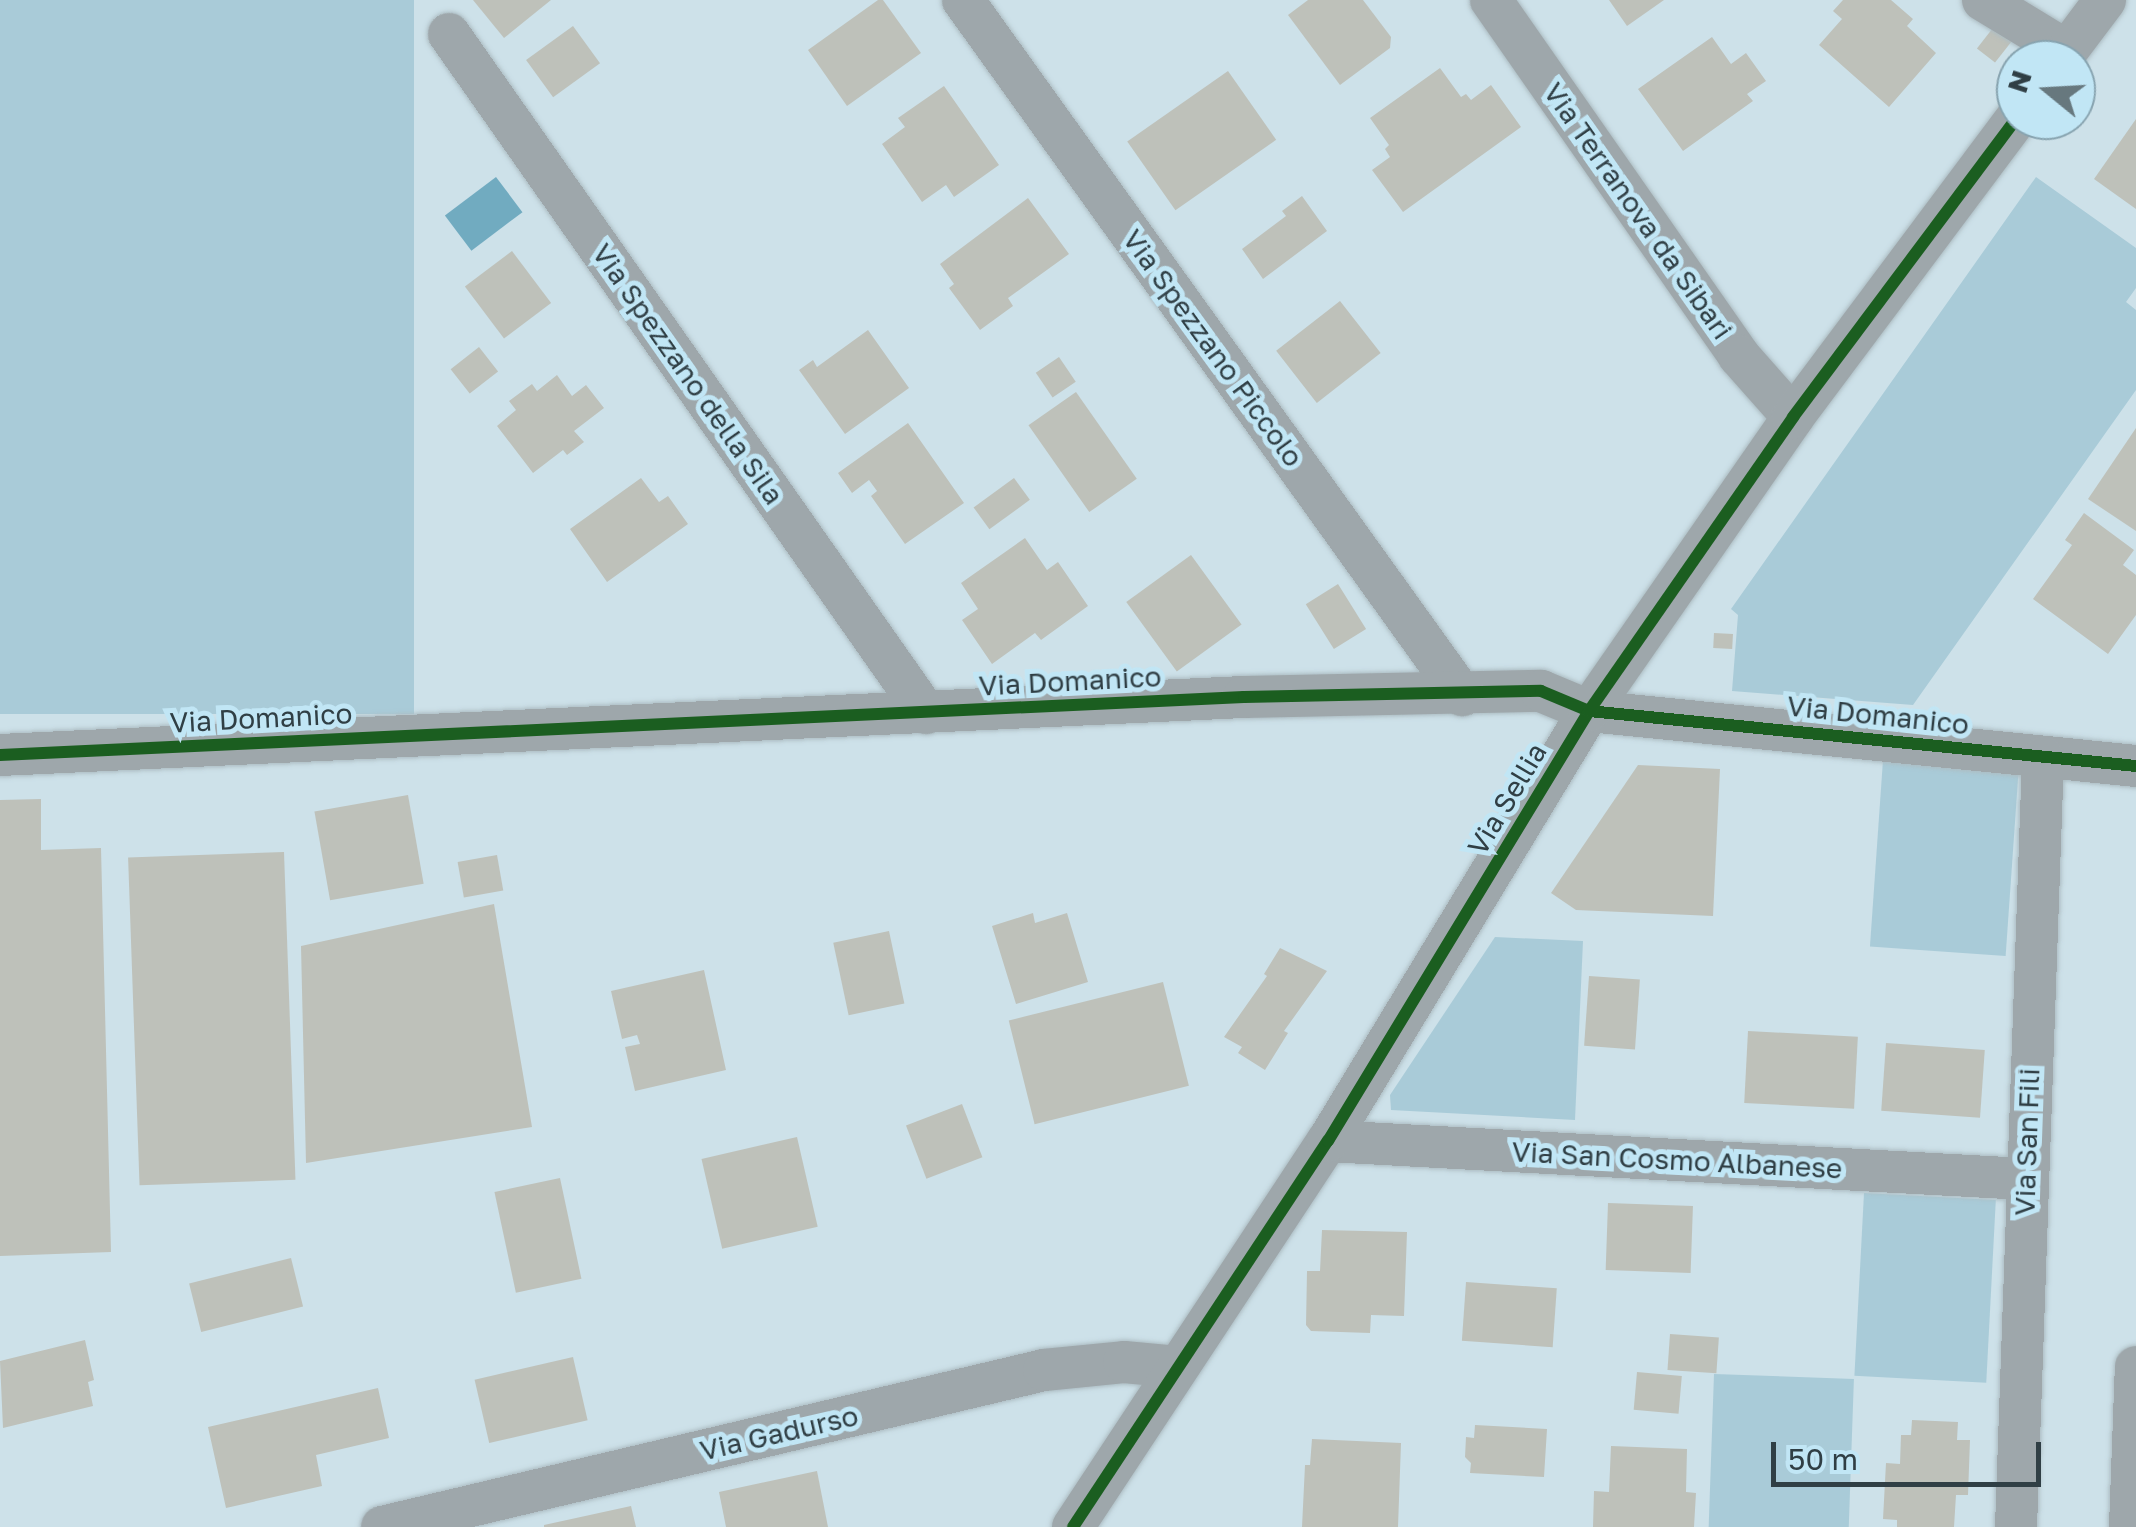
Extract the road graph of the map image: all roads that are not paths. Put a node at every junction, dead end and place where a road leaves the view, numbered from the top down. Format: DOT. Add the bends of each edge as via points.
graph roads {
  1 [pos="963,0"];
  2 [pos="1490,0"];
  3 [pos="1983,0"];
  4 [pos="2105,0"];
  5 [pos="449,34"];
  6 [pos="2042,40"];
  7 [pos="2075,40"];
  8 [pos="2000,140"];
  9 [pos="1793,417"];
  10 [pos="1462,695"];
  11 [pos="1589,711"];
  12 [pos="926,713"];
  13 [pos="0,755"];
  14 [pos="2042,757"];
  15 [pos="2136,766"];
  16 [pos="1328,1141"];
  17 [pos="2025,1179"];
  18 [pos="1178,1367"];
  19 [pos="2136,1367"];
  20 [pos="382,1527"];
  21 [pos="1073,1527"];
  22 [pos="2016,1527"];
  23 [pos="2130,1527"];
  1 -- 10 [label="street, Via Spezzano Piccolo"];
  2 -- 9 [label="street, Via Terranova da Sibari" via="1739,356"];
  3 -- 6 [label="street"];
  4 -- 7 [label="street"];
  5 -- 12 [label="street, Via Spezzano della Sila"];
  8 -- 9 [label="street, Via Sellia"];
  9 -- 11 [label="street, Via Sellia"];
  10 -- 11 [label="street, Via Domanico" via="1541,691"];
  10 -- 12 [label="street, Via Domanico"];
  11 -- 14 [label="street, Via Domanico"];
  11 -- 16 [label="street, Via Sellia"];
  12 -- 13 [label="street, Via Domanico"];
  14 -- 15 [label="street, Via Domanico"];
  14 -- 17 [label="street, Via San Fili"];
  16 -- 17 [label="street, Via San Cosmo Albanese"];
  16 -- 18 [label="street, Via Sellia"];
  17 -- 22 [label="street, Via San Fili"];
  18 -- 20 [label="street, Via Gadurso" via="1124,1362 1044,1370"];
  18 -- 21 [label="street, Via Sellia"];
  19 -- 23 [label="street"];
}
